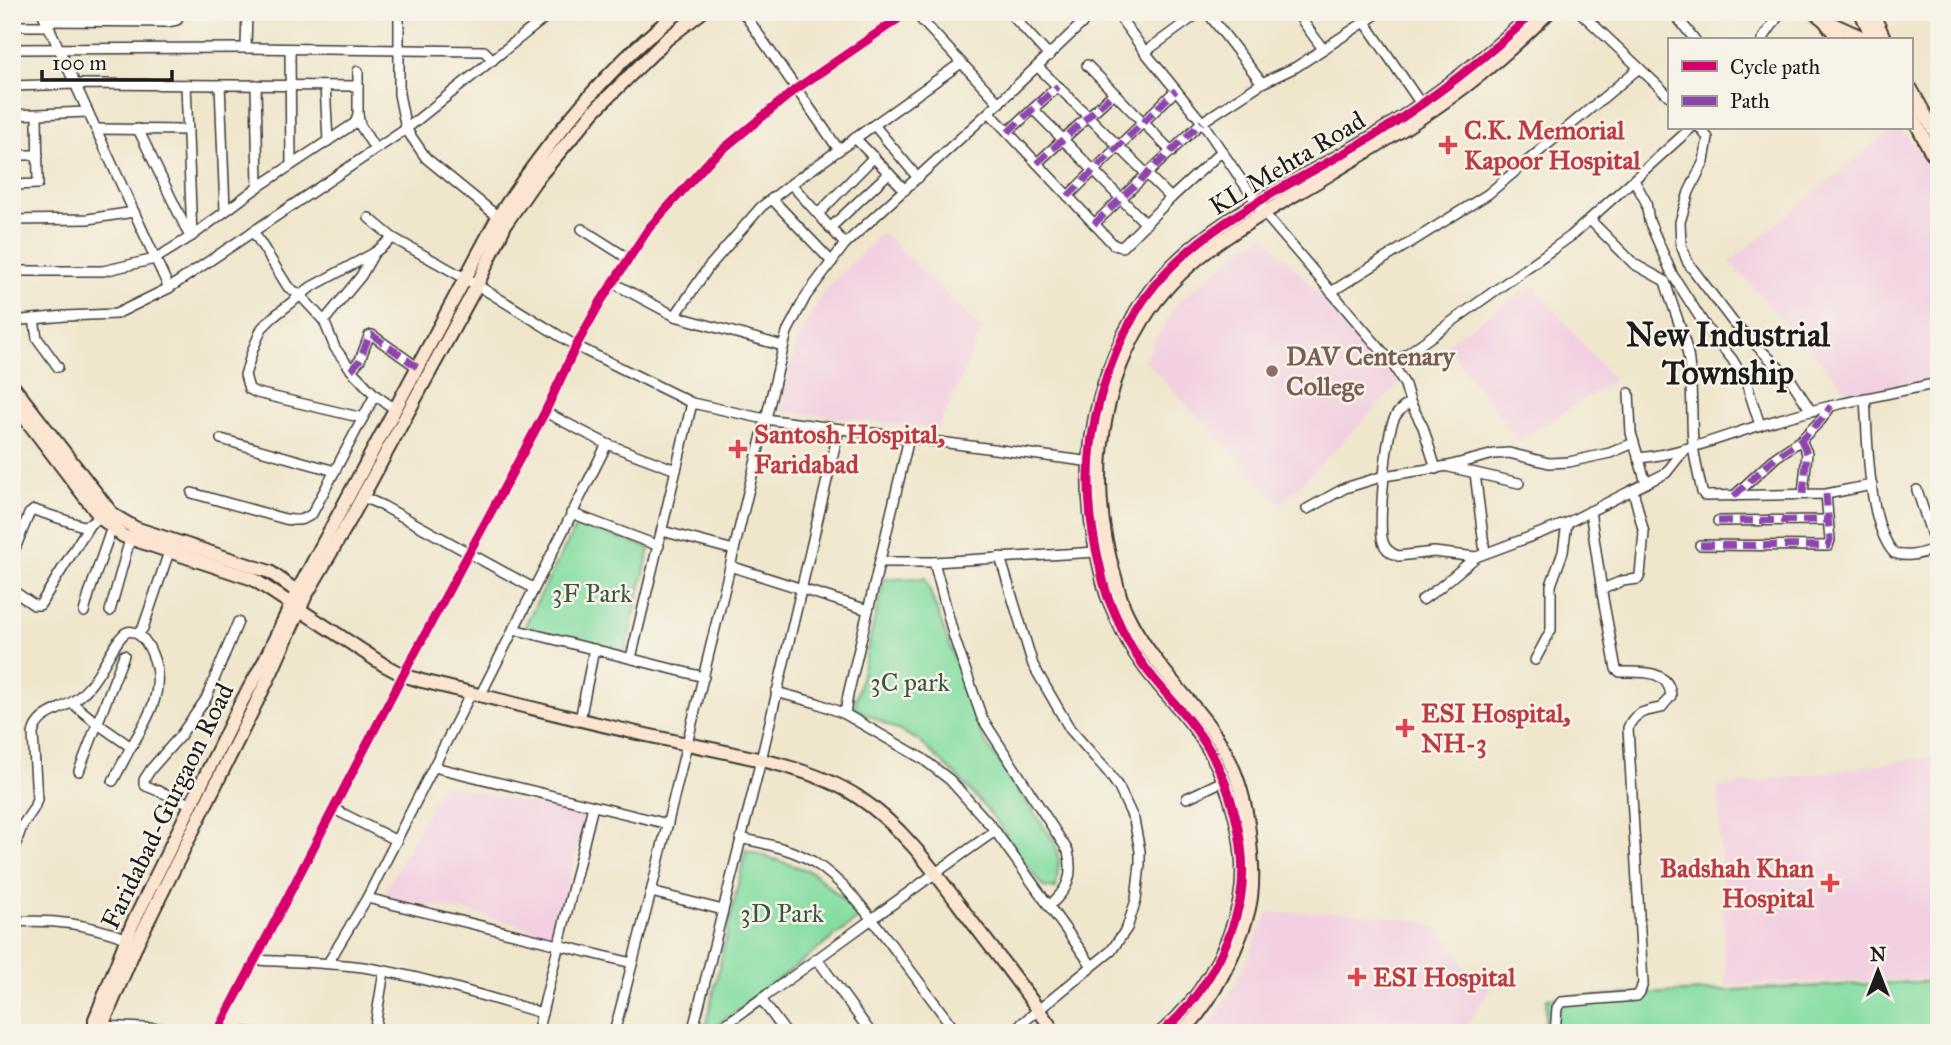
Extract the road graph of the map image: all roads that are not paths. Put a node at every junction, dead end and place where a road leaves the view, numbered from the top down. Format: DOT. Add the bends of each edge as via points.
graph roads {
  1 [pos="179,12"];
  2 [pos="247,12"];
  3 [pos="399,12"];
  4 [pos="552,12"];
  5 [pos="679,12"];
  6 [pos="702,12"];
  7 [pos="743,12"];
  8 [pos="908,12"];
  9 [pos="914,12"];
  10 [pos="1009,12"];
  11 [pos="1094,12"];
  12 [pos="1116,12"];
  13 [pos="1200,12"];
  14 [pos="1207,12"];
  15 [pos="1296,12"];
  16 [pos="1380,12"];
  17 [pos="1534,12"];
  18 [pos="1549,12"];
  19 [pos="1580,12"];
  20 [pos="1673,12"];
  21 [pos="1781,12"];
  22 [pos="1861,12"];
  23 [pos="1872,12"];
  24 [pos="1819,16"];
  25 [pos="46,20"];
  26 [pos="1365,22"];
  27 [pos="12,26"];
  28 [pos="1693,38"];
  29 [pos="1763,38"];
  30 [pos="1837,38"];
  31 [pos="1864,38"];
  32 [pos="1872,38"];
  33 [pos="1884,38"];
  34 [pos="246,48"];
  35 [pos="12,49"];
  36 [pos="59,49"];
  37 [pos="290,49"];
  38 [pos="398,49"];
  39 [pos="1323,49"];
  40 [pos="1145,52"];
  41 [pos="1049,56"];
  42 [pos="493,60"];
  43 [pos="961,63"];
  44 [pos="1087,65"];
  45 [pos="1038,67"];
  46 [pos="1639,68"];
  47 [pos="358,71"];
  48 [pos="1262,83"];
  49 [pos="75,84"];
  50 [pos="186,85"];
  51 [pos="220,85"];
  52 [pos="256,85"];
  53 [pos="290,85"];
  54 [pos="12,86"];
  55 [pos="325,86"];
  56 [pos="358,86"];
  57 [pos="1058,86"];
  58 [pos="796,89"];
  59 [pos="1176,90"];
  60 [pos="1912,91"];
  61 [pos="1114,93"];
  62 [pos="1668,95"];
  63 [pos="999,103"];
  64 [pos="1424,108"];
  65 [pos="1033,109"];
  66 [pos="88,112"];
  67 [pos="989,112"];
  68 [pos="1912,114"];
  69 [pos="37,115"];
  70 [pos="358,115"];
  71 [pos="1087,115"];
  72 [pos="12,116"];
  73 [pos="1202,122"];
  74 [pos="1143,123"];
  75 [pos="874,125"];
  76 [pos="1912,128"];
  77 [pos="96,129"];
  78 [pos="138,129"];
  79 [pos="406,129"];
  80 [pos="188,130"];
  81 [pos="1689,130"];
  82 [pos="1702,130"];
  83 [pos="1009,132"];
  84 [pos="855,138"];
  85 [pos="1062,138"];
  86 [pos="328,141"];
  87 [pos="1935,145"];
  88 [pos="1118,146"];
  89 [pos="375,149"];
  90 [pos="839,150"];
  91 [pos="1222,151"];
  92 [pos="1171,152"];
  93 [pos="12,155"];
  94 [pos="38,155"];
  95 [pos="874,157"];
  96 [pos="1939,162"];
  97 [pos="1037,163"];
  98 [pos="291,165"];
  99 [pos="1094,170"];
  100 [pos="889,173"];
  101 [pos="1147,174"];
  102 [pos="918,177"];
  103 [pos="1634,180"];
  104 [pos="791,184"];
  105 [pos="12,185"];
  106 [pos="258,187"];
  107 [pos="905,190"];
  108 [pos="1068,195"];
  109 [pos="1171,198"];
  110 [pos="772,199"];
  111 [pos="1123,199"];
  112 [pos="1260,208"];
  113 [pos="225,210"];
  114 [pos="134,212"];
  115 [pos="818,214"];
  116 [pos="369,218"];
  117 [pos="12,220"];
  118 [pos="502,220"];
  119 [pos="1590,220"];
  120 [pos="1094,224"];
  121 [pos="1146,224"];
  122 [pos="831,228"];
  123 [pos="582,229"];
  124 [pos="253,231"];
  125 [pos="191,237"];
  126 [pos="393,238"];
  127 [pos="845,244"];
  128 [pos="374,253"];
  129 [pos="155,259"];
  130 [pos="629,259"];
  131 [pos="832,262"];
  132 [pos="12,271"];
  133 [pos="464,278"];
  134 [pos="613,283"];
  135 [pos="477,285"];
  136 [pos="169,288"];
  137 [pos="1331,292"];
  138 [pos="300,295"];
  139 [pos="675,316"];
  140 [pos="34,319"];
  141 [pos="12,321"];
  142 [pos="324,321"];
  143 [pos="576,346"];
  144 [pos="783,346"];
  145 [pos="1392,365"];
  146 [pos="58,367"];
  147 [pos="417,367"];
  148 [pos="351,370"];
  149 [pos="1939,383"];
  150 [pos="12,385"];
  151 [pos="1629,393"];
  152 [pos="375,395"];
  153 [pos="1865,398"];
  154 [pos="12,401"];
  155 [pos="692,402"];
  156 [pos="1410,402"];
  157 [pos="1831,406"];
  158 [pos="395,409"];
  159 [pos="1811,411"];
  160 [pos="545,412"];
  161 [pos="363,418"];
  162 [pos="765,419"];
  163 [pos="1760,425"];
  164 [pos="839,429"];
  165 [pos="909,438"];
  166 [pos="221,439"];
  167 [pos="1801,440"];
  168 [pos="1634,443"];
  169 [pos="607,444"];
  170 [pos="1690,447"];
  171 [pos="1638,458"];
  172 [pos="1095,462"];
  173 [pos="1448,466"];
  174 [pos="1436,468"];
  175 [pos="676,470"];
  176 [pos="335,471"];
  177 [pos="1475,473"];
  178 [pos="1384,475"];
  179 [pos="1520,483"];
  180 [pos="1646,483"];
  181 [pos="1872,485"];
  182 [pos="1633,490"];
  183 [pos="1917,490"];
  184 [pos="192,493"];
  185 [pos="1802,494"];
  186 [pos="1826,494"];
  187 [pos="1734,496"];
  188 [pos="362,497"];
  189 [pos="1307,509"];
  190 [pos="1590,512"];
  191 [pos="571,513"];
  192 [pos="100,517"];
  193 [pos="1827,520"];
  194 [pos="1718,521"];
  195 [pos="1567,523"];
  196 [pos="112,527"];
  197 [pos="662,531"];
  198 [pos="130,538"];
  199 [pos="1700,545"];
  200 [pos="659,546"];
  201 [pos="1938,548"];
  202 [pos="734,550"];
  203 [pos="169,552"];
  204 [pos="470,552"];
  205 [pos="1096,552"];
  206 [pos="1480,555"];
  207 [pos="12,556"];
  208 [pos="1000,557"];
  209 [pos="880,562"];
  210 [pos="934,562"];
  211 [pos="730,566"];
  212 [pos="533,589"];
  213 [pos="802,589"];
  214 [pos="12,590"];
  215 [pos="1602,591"];
  216 [pos="298,600"];
  217 [pos="1422,600"];
  218 [pos="868,610"];
  219 [pos="110,611"];
  220 [pos="84,612"];
  221 [pos="238,622"];
  222 [pos="513,629"];
  223 [pos="138,634"];
  224 [pos="594,649"];
  225 [pos="124,655"];
  226 [pos="631,658"];
  227 [pos="1535,660"];
  228 [pos="403,674"];
  229 [pos="704,677"];
  230 [pos="776,692"];
  231 [pos="476,694"];
  232 [pos="72,703"];
  233 [pos="845,715"];
  234 [pos="580,720"];
  235 [pos="98,724"];
  236 [pos="687,744"];
  237 [pos="131,747"];
  238 [pos="761,760"];
  239 [pos="434,767"];
  240 [pos="79,771"];
  241 [pos="1225,780"];
  242 [pos="113,781"];
  243 [pos="1188,798"];
  244 [pos="191,804"];
  245 [pos="593,806"];
  246 [pos="334,809"];
  247 [pos="668,824"];
  248 [pos="995,831"];
  249 [pos="740,838"];
  250 [pos="397,841"];
  251 [pos="12,855"];
  252 [pos="935,873"];
  253 [pos="651,892"];
  254 [pos="368,898"];
  255 [pos="1049,906"];
  256 [pos="723,910"];
  257 [pos="872,919"];
  258 [pos="12,922"];
  259 [pos="126,938"];
  260 [pos="558,946"];
  261 [pos="817,959"];
  262 [pos="255,960"];
  263 [pos="328,963"];
  264 [pos="632,963"];
  265 [pos="1092,965"];
  266 [pos="384,971"];
  267 [pos="761,999"];
  268 [pos="1039,1010"];
  269 [pos="542,1013"];
  270 [pos="97,1029"];
  271 [pos="218,1031"];
  272 [pos="255,1033"];
  273 [pos="374,1033"];
  274 [pos="537,1033"];
  275 [pos="614,1033"];
  276 [pos="692,1033"];
  277 [pos="713,1033"];
  278 [pos="786,1033"];
  279 [pos="871,1033"];
  280 [pos="957,1033"];
  281 [pos="1010,1033"];
  282 [pos="1055,1033"];
  283 [pos="1161,1033"];
  284 [pos="1180,1033"];
  285 [pos="1555,1033"];
  1 -- 25 [label="street" via="177,20 167,22"];
  2 -- 34 [label="street"];
  3 -- 38 [label="street"];
  4 -- 42 [label="street"];
  5 -- 118 [label="street" via="629,53 583,105 526,176"];
  6 -- 118 [label="street" via="667,39 595,110"];
  7 -- 58 [label="street"];
  8 -- 58 [label="street"];
  9 -- 43 [label="street"];
  10 -- 41 [label="street"];
  11 -- 41 [label="street"];
  12 -- 40 [label="street"];
  13 -- 40 [label="street"];
  14 -- 48 [label="street"];
  15 -- 39 [label="street"];
  16 -- 26 [label="street"];
  17 -- 64 [label="street, KL Mehta Road"];
  18 -- 64 [label="street, KL Mehta Road" via="1466,86"];
  19 -- 46 [label="street"];
  20 -- 28 [label="street"];
  21 -- 29 [label="street"];
  22 -- 32 [label="street"];
  23 -- 33 [label="street"];
  24 -- 30 [label="street"];
  24 -- 31 [label="street"];
  25 -- 27 [label="street"];
  25 -- 36 [label="street"];
  26 -- 39 [label="street"];
  26 -- 64 [label="street"];
  34 -- 36 [label="street"];
  34 -- 37 [label="street"];
  35 -- 36 [label="street"];
  36 -- 49 [label="street"];
  37 -- 38 [label="street"];
  37 -- 53 [label="street"];
  38 -- 42 [label="street" via="484,51"];
  38 -- 79 [label="street"];
  39 -- 48 [label="street"];
  40 -- 59 [label="street"];
  41 -- 45 [label="street"];
  42 -- 79 [label="street"];
  43 -- 63 [label="street"];
  43 -- 75 [label="street"];
  44 -- 61 [label="street"];
  45 -- 57 [label="street"];
  45 -- 63 [label="street"];
  46 -- 62 [label="street"];
  46 -- 137 [label="street" via="1488,194"];
  47 -- 56 [label="street"];
  48 -- 73 [label="street"];
  49 -- 50 [label="street"];
  49 -- 54 [label="street"];
  49 -- 66 [label="street"];
  50 -- 51 [label="street"];
  50 -- 80 [label="street"];
  51 -- 52 [label="street"];
  51 -- 113 [label="street"];
  52 -- 53 [label="street"];
  52 -- 106 [label="street"];
  53 -- 55 [label="street"];
  53 -- 98 [label="street"];
  55 -- 56 [label="street"];
  55 -- 86 [label="street"];
  56 -- 70 [label="street"];
  57 -- 65 [label="street"];
  57 -- 71 [label="street"];
  58 -- 90 [label="street"];
  58 -- 130 [label="street" via="711,159 649,228"];
  59 -- 73 [label="street"];
  59 -- 74 [label="street"];
  60 -- 87 [label="street"];
  61 -- 71 [label="street"];
  61 -- 74 [label="street"];
  63 -- 67 [label="street"];
  64 -- 112 [label="street, KL Mehta Road"];
  65 -- 83 [label="street"];
  65 -- 85 [label="street"];
  66 -- 69 [label="street"];
  66 -- 77 [label="street"];
  67 -- 83 [label="street"];
  67 -- 102 [label="street"];
  68 -- 87 [label="street"];
  69 -- 72 [label="street"];
  69 -- 94 [label="street"];
  70 -- 86 [label="street" via="355,123"];
  70 -- 89 [label="street"];
  71 -- 85 [label="street"];
  71 -- 88 [label="street"];
  73 -- 91 [label="street"];
  73 -- 92 [label="street"];
  74 -- 88 [label="street"];
  74 -- 92 [label="street"];
  75 -- 84 [label="street"];
  75 -- 102 [label="street"];
  76 -- 87 [label="street"];
  77 -- 78 [label="street"];
  77 -- 114 [label="street"];
  78 -- 80 [label="street"];
  78 -- 125 [label="street"];
  79 -- 89 [label="street"];
  79 -- 118 [label="street" via="426,158"];
  80 -- 125 [label="street"];
  81 -- 103 [label="street"];
  82 -- 159 [label="street" via="1709,138 1680,222 1681,245 1688,263 1733,322 1791,380"];
  83 -- 97 [label="street"];
  84 -- 90 [label="street"];
  84 -- 95 [label="street"];
  85 -- 97 [label="street"];
  85 -- 99 [label="street"];
  86 -- 98 [label="street"];
  87 -- 96 [label="street"];
  88 -- 99 [label="street"];
  88 -- 101 [label="street"];
  89 -- 124 [label="street"];
  90 -- 104 [label="street"];
  91 -- 109 [label="street"];
  91 -- 112 [label="street"];
  92 -- 101 [label="street"];
  93 -- 94 [label="street"];
  94 -- 105 [label="street" via="38,184"];
  95 -- 100 [label="street"];
  95 -- 115 [label="street"];
  97 -- 108 [label="street"];
  98 -- 106 [label="street"];
  99 -- 108 [label="street"];
  99 -- 111 [label="street"];
  100 -- 107 [label="street"];
  100 -- 122 [label="street"];
  101 -- 109 [label="street"];
  101 -- 111 [label="street"];
  102 -- 107 [label="street"];
  103 -- 119 [label="street"];
  103 -- 163 [label="street" via="1672,274 1746,382"];
  104 -- 110 [label="street"];
  104 -- 115 [label="street"];
  106 -- 113 [label="street"];
  107 -- 127 [label="street"];
  108 -- 120 [label="street"];
  109 -- 121 [label="street"];
  110 -- 131 [label="street"];
  110 -- 139 [label="street" via="708,268"];
  111 -- 120 [label="street"];
  111 -- 121 [label="street"];
  112 -- 137 [label="street"];
  112 -- 172 [label="street, KL Mehta Road" via="1213,231 1171,266 1138,309 1114,354 1096,405 1090,442"];
  113 -- 125 [label="street"];
  114 -- 117 [label="street" via="88,219"];
  114 -- 129 [label="street"];
  115 -- 122 [label="street"];
  116 -- 126 [label="street"];
  118 -- 133 [label="street"];
  118 -- 135 [label="street"];
  119 -- 145 [label="street"];
  119 -- 170 [label="street" via="1634,264 1665,281 1688,358"];
  120 -- 121 [label="street" via="1114,245 1122,247"];
  122 -- 127 [label="street"];
  123 -- 130 [label="street"];
  124 -- 136 [label="street"];
  124 -- 138 [label="street" via="288,287"];
  125 -- 129 [label="street"];
  126 -- 128 [label="street"];
  126 -- 133 [label="street"];
  127 -- 131 [label="street"];
  128 -- 138 [label="street"];
  128 -- 142 [label="street"];
  129 -- 132 [label="street" via="103,271"];
  129 -- 136 [label="street"];
  130 -- 134 [label="street"];
  131 -- 144 [label="street" via="806,296"];
  133 -- 135 [label="street"];
  133 -- 147 [label="street"];
  134 -- 139 [label="street"];
  134 -- 143 [label="street"];
  135 -- 143 [label="street"];
  135 -- 188 [label="street"];
  136 -- 140 [label="street" via="116,314"];
  137 -- 145 [label="street"];
  138 -- 142 [label="street"];
  138 -- 161 [label="street" via="262,328 245,376 249,389"];
  139 -- 144 [label="street"];
  140 -- 141 [label="street"];
  140 -- 146 [label="street" via="37,338"];
  142 -- 148 [label="street"];
  143 -- 155 [label="street"];
  143 -- 160 [label="street"];
  144 -- 162 [label="street"];
  145 -- 156 [label="street"];
  147 -- 148 [label="street" via="369,335"];
  147 -- 158 [label="street"];
  148 -- 152 [label="street"];
  149 -- 153 [label="street"];
  150 -- 192 [label="street"];
  151 -- 168 [label="street"];
  152 -- 158 [label="street"];
  152 -- 161 [label="street"];
  153 -- 157 [label="street"];
  153 -- 181 [label="street"];
  154 -- 192 [label="street"];
  155 -- 162 [label="street"];
  155 -- 175 [label="street"];
  156 -- 174 [label="street"];
  156 -- 178 [label="street" via="1394,418"];
  157 -- 159 [label="street"];
  157 -- 167 [label="street"];
  158 -- 216 [label="street"];
  159 -- 163 [label="street"];
  160 -- 169 [label="street"];
  160 -- 204 [label="street"];
  161 -- 176 [label="street"];
  162 -- 164 [label="street"];
  162 -- 202 [label="street"];
  163 -- 170 [label="street"];
  164 -- 165 [label="street"];
  164 -- 213 [label="street"];
  165 -- 172 [label="street"];
  165 -- 209 [label="street"];
  166 -- 176 [label="street"];
  167 -- 185 [label="street" via="1807,453"];
  167 -- 187 [label="street"];
  168 -- 171 [label="street"];
  168 -- 173 [label="street" via="1569,462 1549,463 1509,453"];
  169 -- 175 [label="street"];
  169 -- 191 [label="street"];
  170 -- 171 [label="street"];
  170 -- 180 [label="street" via="1666,473"];
  170 -- 187 [label="street" via="1704,494"];
  171 -- 180 [label="street"];
  172 -- 205 [label="street, KL Mehta Road" via="1088,496"];
  172 -- 284 [label="street, KL Mehta Road" via="1108,555 1126,613 1147,650 1213,732 1245,803 1253,877 1243,931 1198,1013"];
  173 -- 174 [label="street"];
  173 -- 177 [label="street"];
  174 -- 178 [label="street"];
  175 -- 197 [label="street"];
  176 -- 184 [label="street" via="312,514 297,521"];
  177 -- 179 [label="street"];
  177 -- 206 [label="street"];
  178 -- 189 [label="street" via="1345,488"];
  178 -- 206 [label="street" via="1380,528 1387,550 1398,556 1434,552"];
  180 -- 182 [label="street"];
  181 -- 186 [label="street"];
  181 -- 201 [label="street" via="1876,518 1894,553 1903,556"];
  182 -- 190 [label="street"];
  182 -- 215 [label="street" via="1644,533 1640,575"];
  183 -- 201 [label="street"];
  185 -- 186 [label="street"];
  185 -- 187 [label="street"];
  186 -- 193 [label="street"];
  188 -- 204 [label="street"];
  188 -- 216 [label="street"];
  190 -- 195 [label="street"];
  190 -- 215 [label="street"];
  191 -- 200 [label="street"];
  191 -- 212 [label="street"];
  192 -- 196 [label="street"];
  192 -- 207 [label="street" via="79,525 34,510"];
  192 -- 214 [label="street" via="40,605"];
  192 -- 216 [label="street" via="113,515 135,528 270,572"];
  193 -- 194 [label="street"];
  193 -- 199 [label="street" via="1829,543 1824,546"];
  195 -- 206 [label="street"];
  195 -- 227 [label="street" via="1551,585 1551,630"];
  196 -- 198 [label="street"];
  196 -- 220 [label="street"];
  197 -- 200 [label="street"];
  197 -- 202 [label="street"];
  198 -- 203 [label="street"];
  198 -- 219 [label="street"];
  200 -- 226 [label="street"];
  202 -- 211 [label="street"];
  203 -- 216 [label="street" via="253,579"];
  203 -- 223 [label="street"];
  204 -- 212 [label="street"];
  204 -- 228 [label="street"];
  205 -- 208 [label="street"];
  205 -- 241 [label="street, KL Mehta Road" via="1108,598 1135,653 1201,736"];
  206 -- 217 [label="street"];
  208 -- 210 [label="street"];
  208 -- 265 [label="street" via="1033,665 1070,729 1119,788 1137,833 1140,864 1132,917 1118,942"];
  209 -- 210 [label="street"];
  209 -- 218 [label="street"];
  210 -- 255 [label="street" via="982,719 1068,851 1068,883"];
  211 -- 213 [label="street"];
  211 -- 229 [label="street"];
  212 -- 222 [label="street"];
  213 -- 218 [label="street"];
  213 -- 230 [label="street"];
  215 -- 285 [label="street" via="1616,669 1662,677 1671,696 1661,708 1642,711 1628,728 1643,983 1637,996 1561,1002"];
  216 -- 228 [label="street" via="372,657"];
  216 -- 244 [label="street, Faridabad-Gurgaon Road"];
  216 -- 270 [label="street, Faridabad-Gurgaon Road" via="271,673"];
  218 -- 233 [label="street"];
  221 -- 244 [label="street" via="206,699 144,780 146,786"];
  222 -- 224 [label="street"];
  222 -- 231 [label="street"];
  223 -- 232 [label="street" via="129,631 122,635 89,686"];
  223 -- 237 [label="street" via="153,658 156,688 150,716"];
  224 -- 226 [label="street"];
  224 -- 234 [label="street"];
  225 -- 235 [label="street"];
  226 -- 229 [label="street"];
  228 -- 231 [label="street"];
  228 -- 246 [label="street"];
  229 -- 236 [label="street"];
  230 -- 233 [label="street"];
  230 -- 238 [label="street"];
  231 -- 234 [label="street"];
  231 -- 239 [label="street"];
  232 -- 235 [label="street"];
  232 -- 251 [label="street" via="52,711 33,730 37,799"];
  233 -- 248 [label="street" via="923,759 950,780"];
  234 -- 236 [label="street"];
  235 -- 237 [label="street"];
  235 -- 240 [label="street"];
  236 -- 238 [label="street"];
  236 -- 247 [label="street"];
  237 -- 242 [label="street"];
  238 -- 249 [label="street"];
  238 -- 252 [label="street" via="856,796 907,839"];
  239 -- 245 [label="street"];
  239 -- 250 [label="street"];
  241 -- 243 [label="street"];
  241 -- 283 [label="street, KL Mehta Road" via="1243,864 1240,900 1228,941 1203,985"];
  244 -- 259 [label="street, Faridabad-Gurgaon Road"];
  245 -- 247 [label="street"];
  245 -- 260 [label="street"];
  246 -- 250 [label="street"];
  246 -- 262 [label="street"];
  247 -- 253 [label="street"];
  248 -- 252 [label="street"];
  248 -- 255 [label="street"];
  249 -- 256 [label="street"];
  249 -- 257 [label="street" via="811,861 840,883"];
  250 -- 254 [label="street"];
  252 -- 257 [label="street"];
  252 -- 268 [label="street"];
  253 -- 256 [label="street"];
  253 -- 264 [label="street"];
  254 -- 260 [label="street"];
  254 -- 263 [label="street"];
  255 -- 265 [label="street"];
  256 -- 276 [label="street"];
  257 -- 261 [label="street"];
  257 -- 280 [label="street"];
  258 -- 259 [label="street" via="69,923"];
  259 -- 270 [label="street, Faridabad-Gurgaon Road" via="98,1012"];
  260 -- 264 [label="street"];
  260 -- 269 [label="street"];
  261 -- 267 [label="street"];
  261 -- 279 [label="street"];
  262 -- 263 [label="street"];
  262 -- 271 [label="street"];
  263 -- 266 [label="street"];
  264 -- 275 [label="street"];
  265 -- 268 [label="street"];
  266 -- 269 [label="street"];
  266 -- 273 [label="street"];
  267 -- 277 [label="street"];
  267 -- 278 [label="street"];
  268 -- 281 [label="street"];
  268 -- 282 [label="street"];
  269 -- 274 [label="street"];
  270 -- 271 [label="street"];
  271 -- 272 [label="street"];
}
